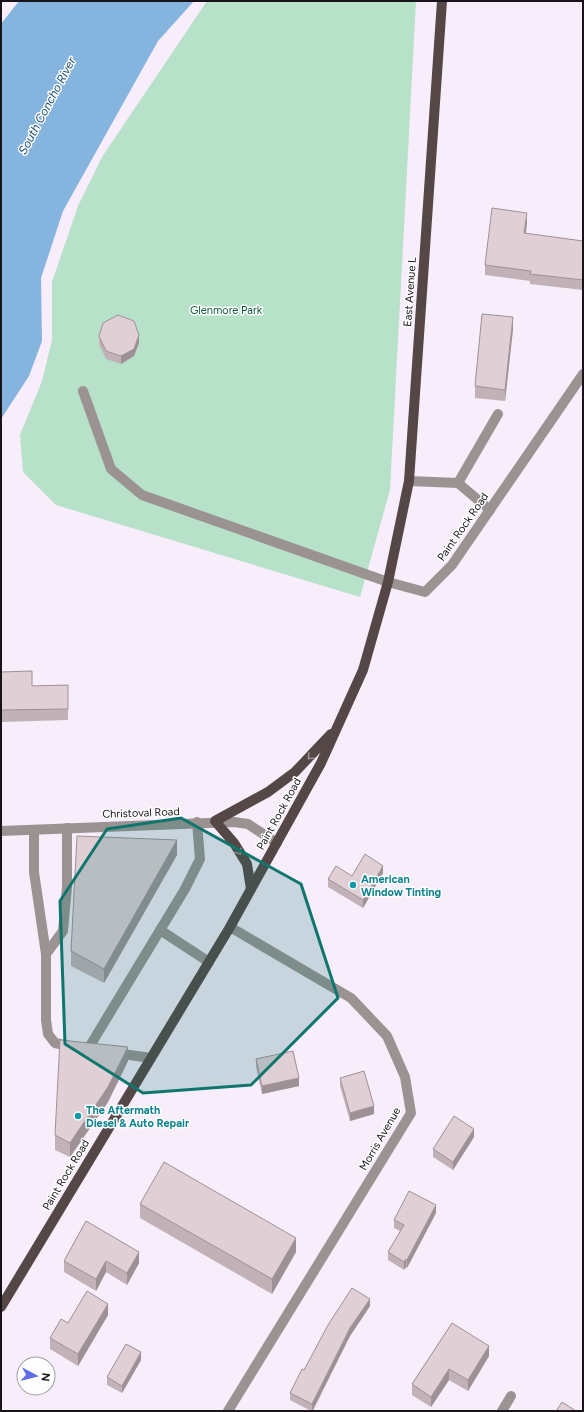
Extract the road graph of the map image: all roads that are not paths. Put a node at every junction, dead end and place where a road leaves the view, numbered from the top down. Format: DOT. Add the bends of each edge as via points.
graph roads {
  1 [pos="442,1"];
  2 [pos="583,374"];
  3 [pos="83,391"];
  4 [pos="498,414"];
  5 [pos="409,481"];
  6 [pos="458,483"];
  7 [pos="490,510"];
  8 [pos="388,582"];
  9 [pos="337,729"];
  10 [pos="197,822"];
  11 [pos="215,822"];
  12 [pos="67,828"];
  13 [pos="34,830"];
  14 [pos="1,831"];
  15 [pos="277,843"];
  16 [pos="251,889"];
  17 [pos="230,926"];
  18 [pos="160,930"];
  19 [pos="46,954"];
  20 [pos="209,962"];
  21 [pos="96,1050"];
  22 [pos="151,1058"];
  23 [pos="1,1307"];
  24 [pos="511,1396"];
  25 [pos="228,1411"];
  26 [pos="502,1411"];
  1 -- 5 [label="main road, East Avenue L"];
  2 -- 7 [label="street, Paint Rock Road"];
  3 -- 8 [label="street" via="111,469 142,495"];
  4 -- 6 [label="street"];
  5 -- 6 [label="street"];
  5 -- 8 [label="main road, East Avenue L"];
  6 -- 7 [label="street"];
  7 -- 8 [label="street, Paint Rock Road" via="452,565 426,592"];
  8 -- 9 [label="main road, Paint Rock Road" via="363,670"];
  9 -- 11 [label="main road, one-way" via="295,772 268,792"];
  9 -- 15 [label="main road, Paint Rock Road"];
  10 -- 11 [label="street, Christoval Road"];
  10 -- 12 [label="street, Christoval Road"];
  10 -- 18 [label="street" via="200,859"];
  11 -- 15 [label="street, Christoval Road" via="248,824"];
  11 -- 16 [label="main road, one-way" via="247,864"];
  12 -- 13 [label="street, Christoval Road"];
  12 -- 19 [label="street" via="67,887 63,931"];
  13 -- 14 [label="street, Christoval Road"];
  13 -- 19 [label="street" via="34,872"];
  15 -- 16 [label="main road, Paint Rock Road"];
  16 -- 17 [label="main road, Paint Rock Road"];
  17 -- 20 [label="main road, Paint Rock Road"];
  17 -- 25 [label="street, Morris Avenue" via="351,998 387,1036 405,1077 411,1113"];
  18 -- 20 [label="street"];
  18 -- 21 [label="street"];
  19 -- 21 [label="street" via="48,1034 55,1043"];
  20 -- 22 [label="main road, Paint Rock Road"];
  21 -- 22 [label="street"];
  22 -- 23 [label="main road, Paint Rock Road"];
  24 -- 26 [label="street"];
}
